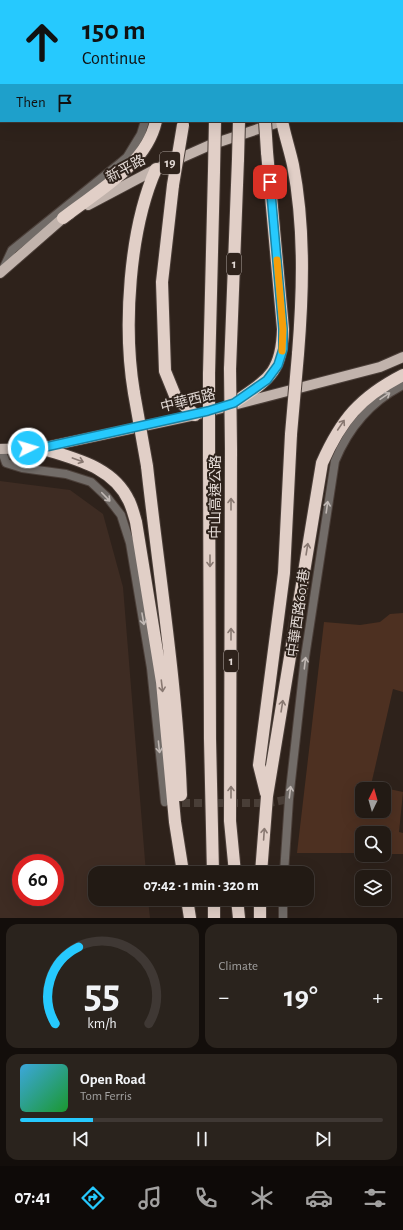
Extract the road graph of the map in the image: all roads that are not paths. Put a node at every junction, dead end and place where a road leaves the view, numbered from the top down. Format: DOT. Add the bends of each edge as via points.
graph roads {
  1 [pos="145,122"];
  2 [pos="156,122"];
  3 [pos="215,122"];
  4 [pos="239,122"];
  5 [pos="265,122"];
  6 [pos="279,122"];
  7 [pos="282,122"];
  8 [pos="184,123"];
  9 [pos="156,169"];
  10 [pos="63,218"];
  11 [pos="0,273"];
  12 [pos="403,357"];
  13 [pos="403,375"];
  14 [pos="403,385"];
  15 [pos="234,403"];
  16 [pos="195,415"];
  17 [pos="41,448"];
  18 [pos="0,450"];
  19 [pos="266,796"];
  20 [pos="165,802"];
  21 [pos="182,866"];
  22 [pos="183,866"];
  23 [pos="213,866"];
  24 [pos="234,866"];
  25 [pos="261,866"];
  26 [pos="284,866"];
  27 [pos="188,906"];
  28 [pos="214,906"];
  29 [pos="238,906"];
  30 [pos="260,906"];
  31 [pos="283,906"];
  32 [pos="190,918"];
  33 [pos="214,918"];
  34 [pos="239,918"];
  35 [pos="260,918"];
  36 [pos="283,918"];
  1 -- 11 [label="street" via="141,134 127,157 12,250"];
  2 -- 10 [label="highway" via="150,139 135,162"];
  3 -- 23 [label="highway, 中山高速公路 / 1, one-way, bridge" via="209,374"];
  24 -- 4 [label="highway, 中山高速公路 / 1, one-way, bridge" via="230,821 230,369"];
  5 -- 15 [label="highway, bridge" via="283,349 278,365 267,380"];
  6 -- 9 [label="main road, 新平路 / 19" via="210,145"];
  7 -- 19 [label="highway, bridge" via="293,165 300,219 301,309 284,573 259,765"];
  8 -- 16 [label="highway, bridge" via="173,185 162,282 165,371 176,398"];
  9 -- 10 [label="main road, 新平路 / 19"];
  9 -- 22 [label="highway, bridge" via="146,191 139,217 133,256 130,293 131,375 146,466 172,668 179,756"];
  10 -- 11 [label="main road, 新平路 / 19"];
  12 -- 15 [label="main road, 中華西路" via="380,367"];
  19 -- 13 [label="highway, one-way" via="322,463 333,437 347,416 385,384"];
  26 -- 14 [label="street, 中華西路601巷, one-way" via="289,799 305,657 334,461 356,422 374,404"];
  15 -- 16 [label="main road, 中華西路"];
  16 -- 17 [label="main road, 中華西路"];
  17 -- 18 [label="main road, 中華西路"];
  17 -- 21 [label="highway, one-way" via="101,469 115,480 129,501 136,522 162,682 175,822"];
  18 -- 20 [label="street, one-way" via="6,463 22,468 66,474 91,482 121,515 130,543 151,668"];
  25 -- 19 [label="highway, one-way"];
  27 -- 32 [label="highway"];
  28 -- 33 [label="highway"];
  29 -- 34 [label="highway"];
  30 -- 35 [label="highway"];
  31 -- 36 [label="street"];
}
